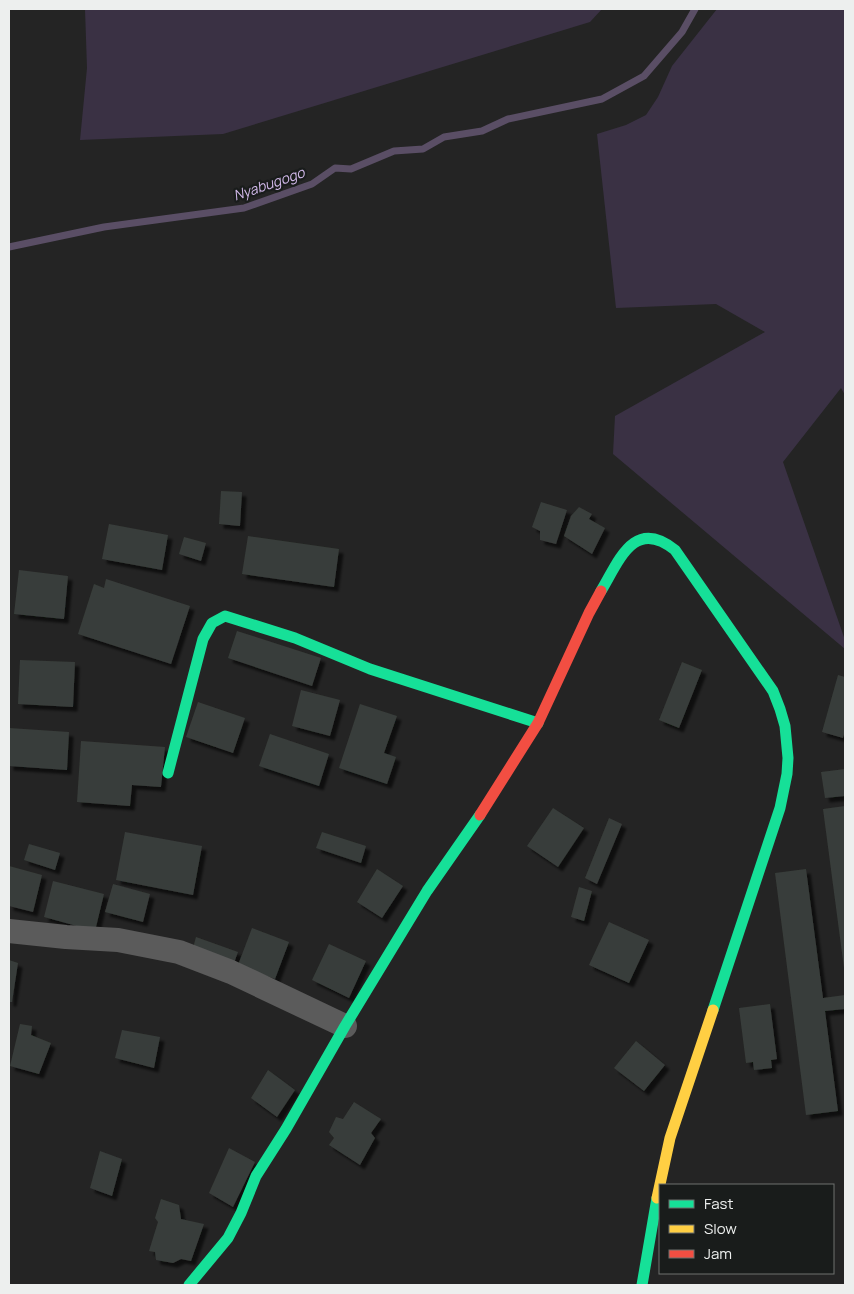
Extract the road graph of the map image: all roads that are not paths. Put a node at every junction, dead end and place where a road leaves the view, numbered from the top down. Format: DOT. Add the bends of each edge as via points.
graph roads {
  1 [pos="538,723"];
  2 [pos="168,773"];
  3 [pos="9,931"];
  4 [pos="345,1026"];
  5 [pos="659,1184"];
  6 [pos="659,1186"];
  7 [pos="189,1285"];
  8 [pos="642,1285"];
  1 -- 2 [label="street" via="370,669 296,638 226,616 212,623 203,639"];
  1 -- 4 [label="street" via="493,796 427,891"];
  1 -- 5 [label="street" via="589,613 626,548 648,538 664,541 675,550 773,691 786,726 788,755 784,797 776,826 670,1138"];
  3 -- 4 [label="street" via="118,940 179,952 231,972"];
  4 -- 7 [label="street" via="256,1176 228,1238"];
  6 -- 8 [label="street"];
}
